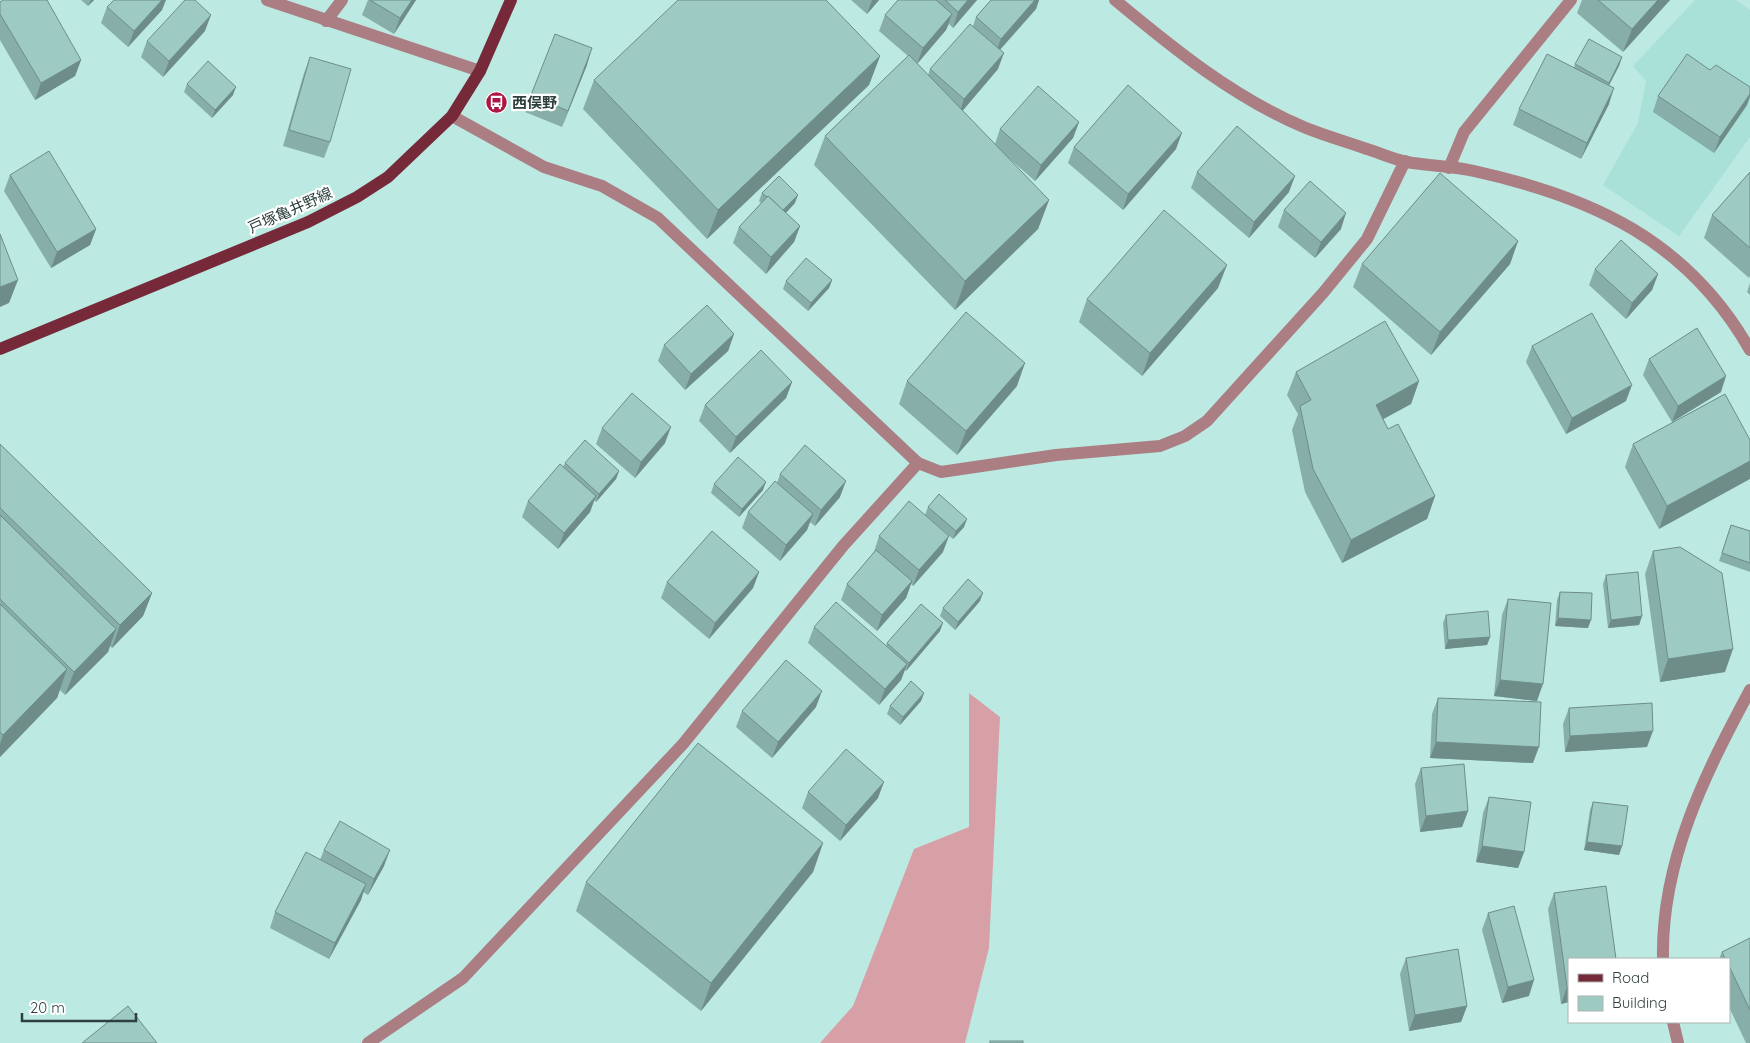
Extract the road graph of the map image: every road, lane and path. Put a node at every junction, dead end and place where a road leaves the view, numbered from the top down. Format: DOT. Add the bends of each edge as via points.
graph roads {
  1 [pos="267,0"];
  2 [pos="342,0"];
  3 [pos="511,0"];
  4 [pos="1115,0"];
  5 [pos="1571,0"];
  6 [pos="326,21"];
  7 [pos="480,71"];
  8 [pos="452,116"];
  9 [pos="1405,162"];
  10 [pos="1448,168"];
  11 [pos="0,349"];
  12 [pos="1750,350"];
  13 [pos="918,463"];
  14 [pos="1750,690"];
  15 [pos="1663,958"];
  16 [pos="1673,1023"];
  17 [pos="368,1043"];
  18 [pos="1678,1043"];
  1 -- 6 [label="street"];
  2 -- 6 [label="street"];
  3 -- 7 [label="main road, 戸塚亀井野線"];
  4 -- 9 [label="street" via="1214,78 1264,106 1306,128"];
  5 -- 10 [label="street" via="1464,132"];
  6 -- 7 [label="street"];
  7 -- 8 [label="main road, 戸塚亀井野線"];
  8 -- 11 [label="main road, 戸塚亀井野線" via="388,177 357,197 308,222"];
  8 -- 13 [label="street" via="544,167 602,186 658,218"];
  9 -- 10 [label="street"];
  9 -- 13 [label="street" via="1367,239 1324,293 1213,414 1185,436 1160,446 942,472"];
  10 -- 12 [label="street" via="1505,178 1563,196 1634,229 1666,250 1711,292"];
  13 -- 17 [label="street" via="843,546 683,744 463,978"];
  14 -- 15 [label="street" via="1713,759 1674,861 1662,926"];
  16 -- 18 [label="street"];
}
